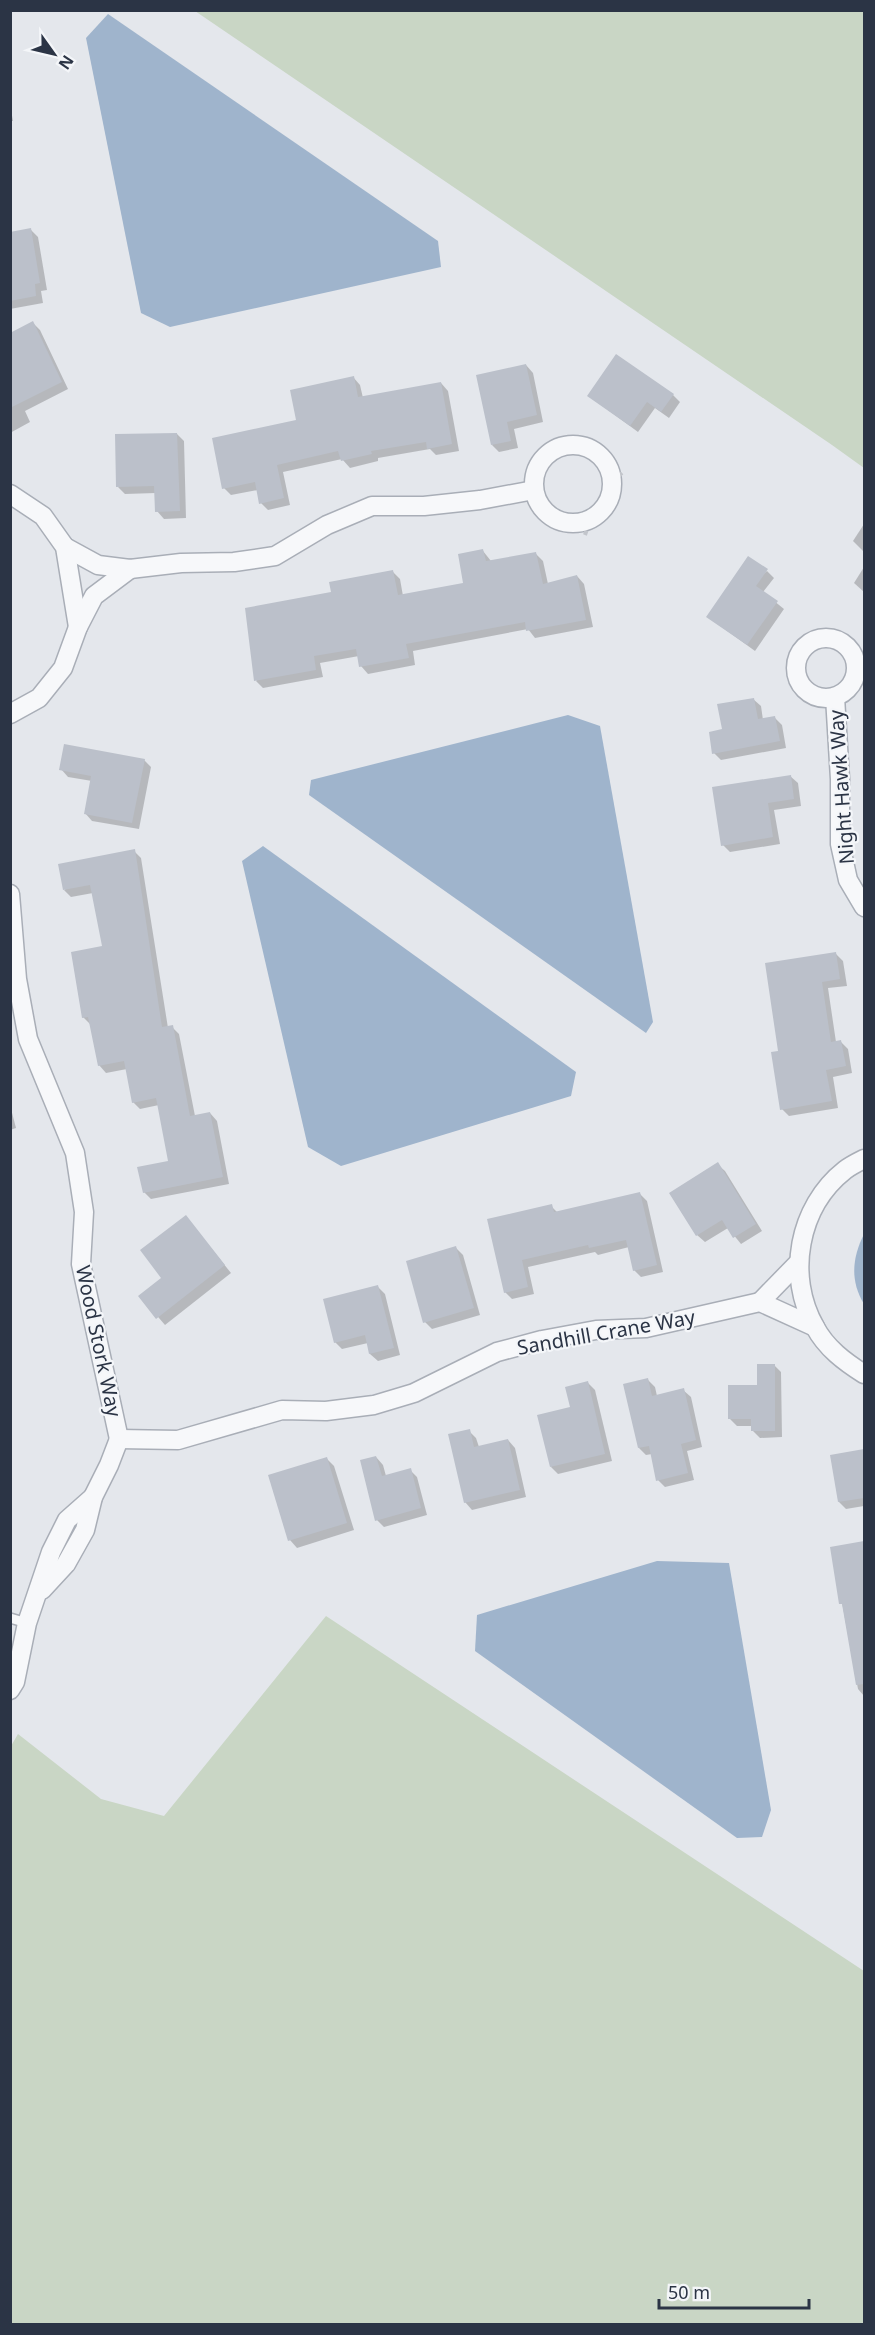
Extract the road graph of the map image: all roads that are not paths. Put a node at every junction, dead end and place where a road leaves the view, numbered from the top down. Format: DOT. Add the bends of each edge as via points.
graph roads {
  1 [pos="534,490"];
  2 [pos="10,494"];
  3 [pos="64,547"];
  4 [pos="130,569"];
  5 [pos="78,627"];
  6 [pos="860,659"];
  7 [pos="836,697"];
  8 [pos="10,714"];
  9 [pos="10,894"];
  10 [pos="864,907"];
  11 [pos="864,1159"];
  12 [pos="798,1263"];
  13 [pos="760,1302"];
  14 [pos="815,1327"];
  15 [pos="864,1374"];
  16 [pos="119,1439"];
  17 [pos="19,1620"];
  18 [pos="10,1690"];
  1 -- 1 [label="street" via="537,469 544,457 568,445 590,449 618,476 609,501 587,527 547,514 538,504"];
  1 -- 4 [label="street" via="424,506 372,506 327,525 275,556"];
  2 -- 3 [label="street" via="43,516"];
  3 -- 4 [label="street" via="98,565"];
  3 -- 5 [label="street"];
  4 -- 5 [label="street" via="93,596"];
  5 -- 8 [label="street" via="63,668 39,698"];
  6 -- 7 [label="street, Night Hawk Way" via="850,687"];
  6 -- 7 [label="street, Night Hawk Way" via="846,645 829,638 811,642 800,653 797,672 801,685 816,697"];
  7 -- 10 [label="street, Night Hawk Way" via="840,844 848,880"];
  9 -- 16 [label="street, Wood Stork Way" via="17,979 28,1040 75,1153 84,1212 81,1264"];
  11 -- 12 [label="street" via="845,1170 820,1196 804,1228"];
  12 -- 13 [label="street"];
  12 -- 14 [label="street" via="802,1296"];
  13 -- 14 [label="street"];
  13 -- 16 [label="street, Sandhill Crane Way" via="646,1328 596,1330 497,1352 414,1392 374,1405 326,1411 282,1410 178,1440"];
  14 -- 15 [label="street" via="828,1346"];
  16 -- 17 [label="street" via="93,1497 67,1520 51,1552 38,1594"];
  17 -- 18 [label="street" via="15,1682"];
}
